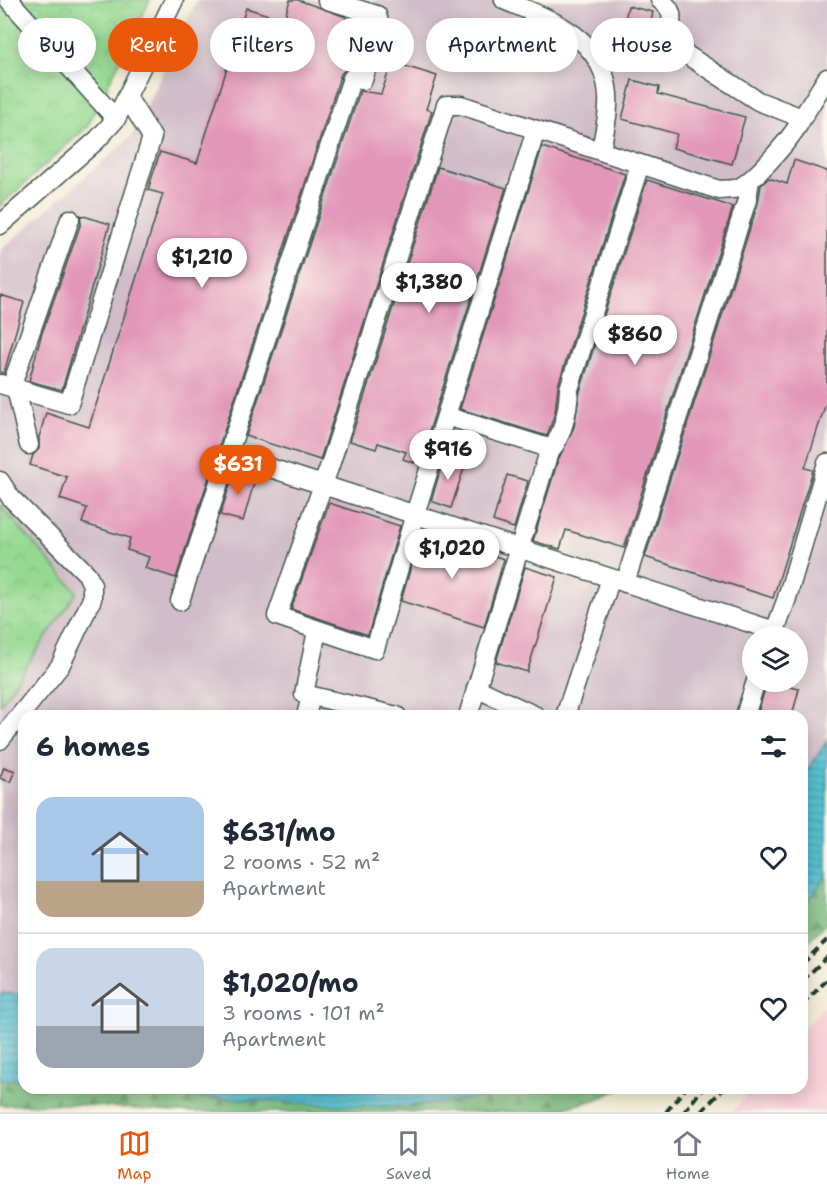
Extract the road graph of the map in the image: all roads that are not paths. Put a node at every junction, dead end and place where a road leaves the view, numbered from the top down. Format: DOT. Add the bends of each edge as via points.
graph roads {
  1 [pos="9,0"];
  2 [pos="174,0"];
  3 [pos="327,0"];
  4 [pos="504,0"];
  5 [pos="660,0"];
  6 [pos="827,78"];
  7 [pos="127,98"];
  8 [pos="802,118"];
  9 [pos="116,119"];
  10 [pos="536,130"];
  11 [pos="601,151"];
  12 [pos="640,164"];
  13 [pos="750,180"];
  14 [pos="69,219"];
  15 [pos="0,225"];
  16 [pos="9,386"];
  17 [pos="446,416"];
  18 [pos="29,445"];
  19 [pos="552,449"];
  20 [pos="827,463"];
  21 [pos="258,464"];
  22 [pos="0,481"];
  23 [pos="321,484"];
  24 [pos="415,514"];
  25 [pos="520,549"];
  26 [pos="618,580"];
  27 [pos="180,601"];
  28 [pos="751,626"];
  29 [pos="776,626"];
  30 [pos="317,632"];
  31 [pos="476,688"];
  32 [pos="753,692"];
  33 [pos="311,696"];
  34 [pos="24,710"];
  35 [pos="308,710"];
  36 [pos="371,710"];
  37 [pos="470,710"];
  38 [pos="523,710"];
  39 [pos="567,710"];
  40 [pos="747,710"];
  41 [pos="18,718"];
  42 [pos="0,740"];
  1 -- 9 [label="street"];
  2 -- 7 [label="street"];
  3 -- 27 [label="street" via="377,15 380,25 363,80 352,78"];
  4 -- 11 [label="street" via="553,21 582,40 599,62 608,87"];
  5 -- 8 [label="street" via="671,12 670,44 758,101"];
  6 -- 8 [label="street"];
  7 -- 9 [label="street"];
  7 -- 16 [label="street" via="152,137 69,404"];
  8 -- 13 [label="street" via="797,132"];
  9 -- 15 [label="street"];
  10 -- 11 [label="street"];
  10 -- 17 [label="street"];
  10 -- 23 [label="street" via="461,105 446,105"];
  11 -- 12 [label="street"];
  12 -- 13 [label="street" via="720,190 738,189"];
  12 -- 19 [label="street"];
  13 -- 26 [label="street" via="747,200"];
  14 -- 16 [label="street"];
  16 -- 18 [label="street"];
  17 -- 19 [label="street"];
  17 -- 24 [label="street"];
  19 -- 25 [label="street"];
  20 -- 29 [label="street"];
  21 -- 23 [label="street"];
  22 -- 34 [label="street" via="11,498 87,574 92,585 92,599 60,666"];
  23 -- 24 [label="street"];
  23 -- 30 [label="street" via="277,616"];
  24 -- 25 [label="street"];
  24 -- 30 [label="street" via="375,650"];
  25 -- 26 [label="street"];
  25 -- 31 [label="street"];
  26 -- 28 [label="street"];
  26 -- 39 [label="street"];
  30 -- 33 [label="street" via="304,694"];
  31 -- 37 [label="street"];
  31 -- 38 [label="street"];
  32 -- 40 [label="street"];
  33 -- 35 [label="street"];
  33 -- 36 [label="street"];
  41 -- 42 [label="street"];
}
